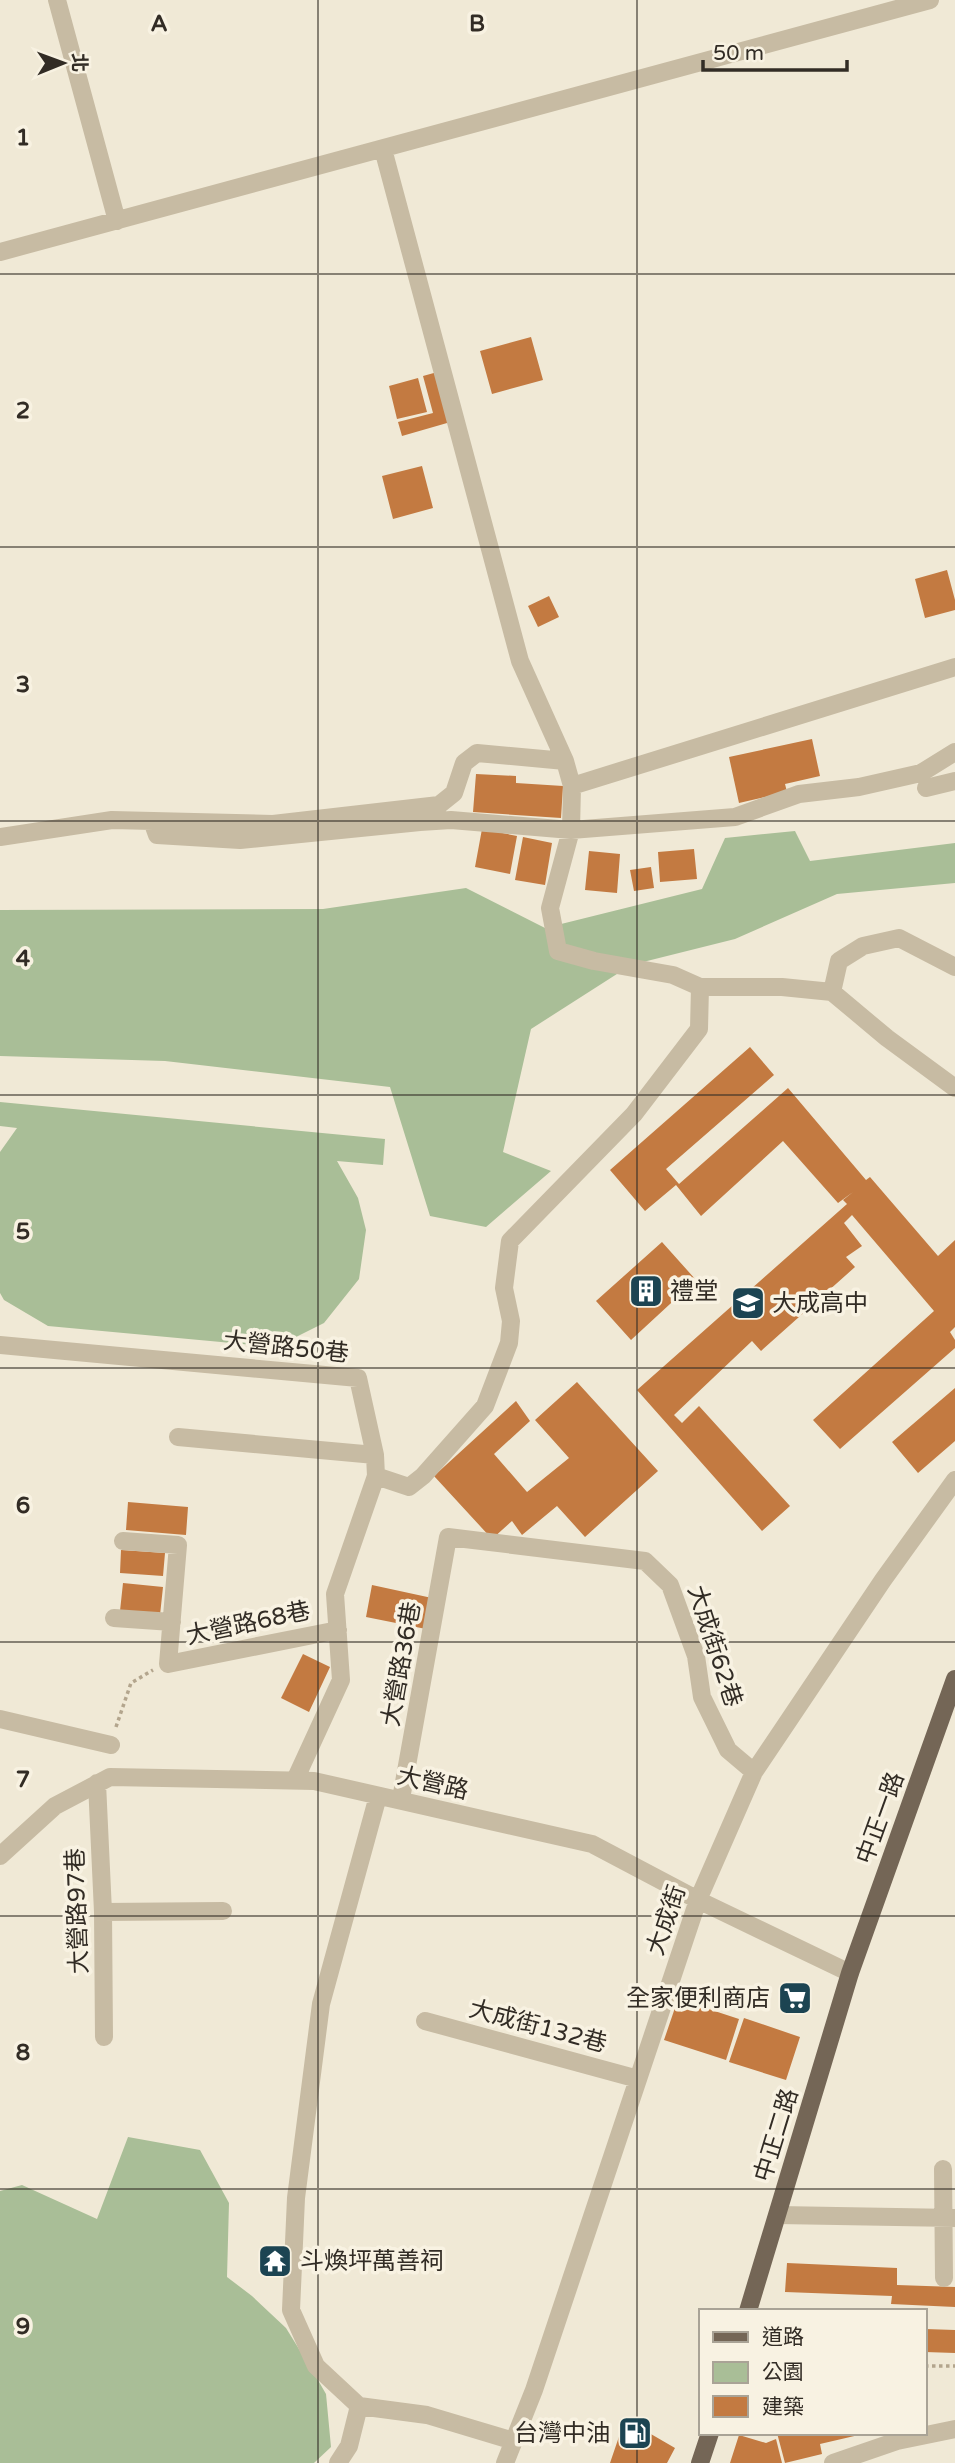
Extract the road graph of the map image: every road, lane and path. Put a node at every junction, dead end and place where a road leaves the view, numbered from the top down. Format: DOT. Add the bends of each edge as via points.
graph roads {
  1 [pos="57,0"];
  2 [pos="930,0"];
  3 [pos="383,149"];
  4 [pos="117,221"];
  5 [pos="0,252"];
  6 [pos="955,667"];
  7 [pos="955,752"];
  8 [pos="565,761"];
  9 [pos="955,781"];
  10 [pos="572,786"];
  11 [pos="926,788"];
  12 [pos="152,821"];
  13 [pos="571,830"];
  14 [pos="0,838"];
  15 [pos="955,967"];
  16 [pos="701,987"];
  17 [pos="832,992"];
  18 [pos="955,1088"];
  19 [pos="0,1345"];
  20 [pos="178,1437"];
  21 [pos="375,1455"];
  22 [pos="376,1476"];
  23 [pos="955,1480"];
  24 [pos="448,1538"];
  25 [pos="123,1541"];
  26 [pos="114,1618"];
  27 [pos="172,1622"];
  28 [pos="338,1630"];
  29 [pos="168,1664"];
  30 [pos="955,1679"];
  31 [pos="0,1719"];
  32 [pos="110,1745"];
  33 [pos="754,1772"];
  34 [pos="295,1780"];
  35 [pos="97,1783"];
  36 [pos="378,1796"];
  37 [pos="401,1799"];
  38 [pos="0,1856"];
  39 [pos="698,1900"];
  40 [pos="222,1911"];
  41 [pos="103,1912"];
  42 [pos="850,1973"];
  43 [pos="425,2021"];
  44 [pos="104,2037"];
  45 [pos="638,2079"];
  46 [pos="943,2169"];
  47 [pos="778,2215"];
  48 [pos="949,2218"];
  49 [pos="944,2278"];
  50 [pos="749,2309"];
  51 [pos="927,2366"];
  52 [pos="955,2366"];
  53 [pos="359,2406"];
  54 [pos="955,2429"];
  55 [pos="709,2435"];
  56 [pos="926,2435"];
  57 [pos="927,2435"];
  58 [pos="514,2441"];
  59 [pos="338,2463"];
  60 [pos="505,2463"];
  61 [pos="700,2463"];
  62 [pos="833,2463"];
  1 -- 4 [label="street"];
  2 -- 3 [label="street"];
  3 -- 4 [label="street"];
  3 -- 8 [label="street" via="520,661"];
  4 -- 5 [label="street"];
  6 -- 10 [label="street"];
  7 -- 13 [label="street" via="921,773 799,794 735,817"];
  8 -- 10 [label="street"];
  8 -- 12 [label="street" via="477,753 464,762 454,793 439,805 273,824"];
  9 -- 11 [label="street"];
  10 -- 13 [label="street"];
  12 -- 13 [label="street" via="158,835 240,841 451,820"];
  12 -- 14 [label="street" via="112,820"];
  13 -- 16 [label="street" via="550,908 558,951 673,975"];
  15 -- 17 [label="street" via="899,938 863,946 839,961"];
  16 -- 17 [label="street"];
  16 -- 22 [label="street" via="699,1029 634,1114 510,1241 504,1288 511,1321 509,1343 485,1406 409,1487"];
  17 -- 18 [label="street"];
  19 -- 21 [label="street, 大營路50巷" via="358,1378"];
  20 -- 21 [label="street"];
  21 -- 22 [label="street, 大營路50巷"];
  22 -- 28 [label="street, 大營路50巷" via="335,1594"];
  23 -- 33 [label="street, 大成街"];
  24 -- 33 [label="street, 大成街62巷" via="645,1561 670,1585 696,1656 702,1697 728,1750"];
  24 -- 37 [label="street, 大營路36巷"];
  25 -- 27 [label="street, 大營路68巷" via="177,1545"];
  26 -- 27 [label="street"];
  27 -- 29 [label="street, 大營路68巷"];
  28 -- 29 [label="street, 大營路68巷"];
  28 -- 34 [label="street, 大營路50巷" via="341,1679"];
  29 -- 32 [label="path, 大營路68巷" via="131,1683"];
  30 -- 42 [label="main road, 中正一路"];
  31 -- 32 [label="street"];
  33 -- 39 [label="street, 大成街"];
  34 -- 35 [label="street, 大營路" via="110,1777"];
  34 -- 36 [label="street, 大營路"];
  35 -- 38 [label="street, 大營路" via="55,1806"];
  35 -- 41 [label="street, 大營路97巷"];
  36 -- 37 [label="street, 大營路"];
  36 -- 53 [label="street" via="321,2004 296,2198 291,2310 316,2366"];
  37 -- 39 [label="street, 大營路" via="592,1844"];
  39 -- 42 [label="street, 大營路"];
  39 -- 45 [label="street, 大成街"];
  40 -- 41 [label="street"];
  41 -- 44 [label="street, 大營路97巷"];
  42 -- 47 [label="main road, 中正二路"];
  43 -- 45 [label="street, 大成街132巷"];
  45 -- 58 [label="street, 大成街"];
  46 -- 48 [label="street"];
  47 -- 48 [label="street"];
  47 -- 50 [label="main road, 中正二路"];
  48 -- 49 [label="street"];
  51 -- 52 [label="path"];
  53 -- 58 [label="street" via="428,2415"];
  53 -- 59 [label="street" via="349,2446"];
  54 -- 57 [label="street"];
  55 -- 61 [label="main road"];
  56 -- 62 [label="street"];
  58 -- 60 [label="street, 大成街"];
}
